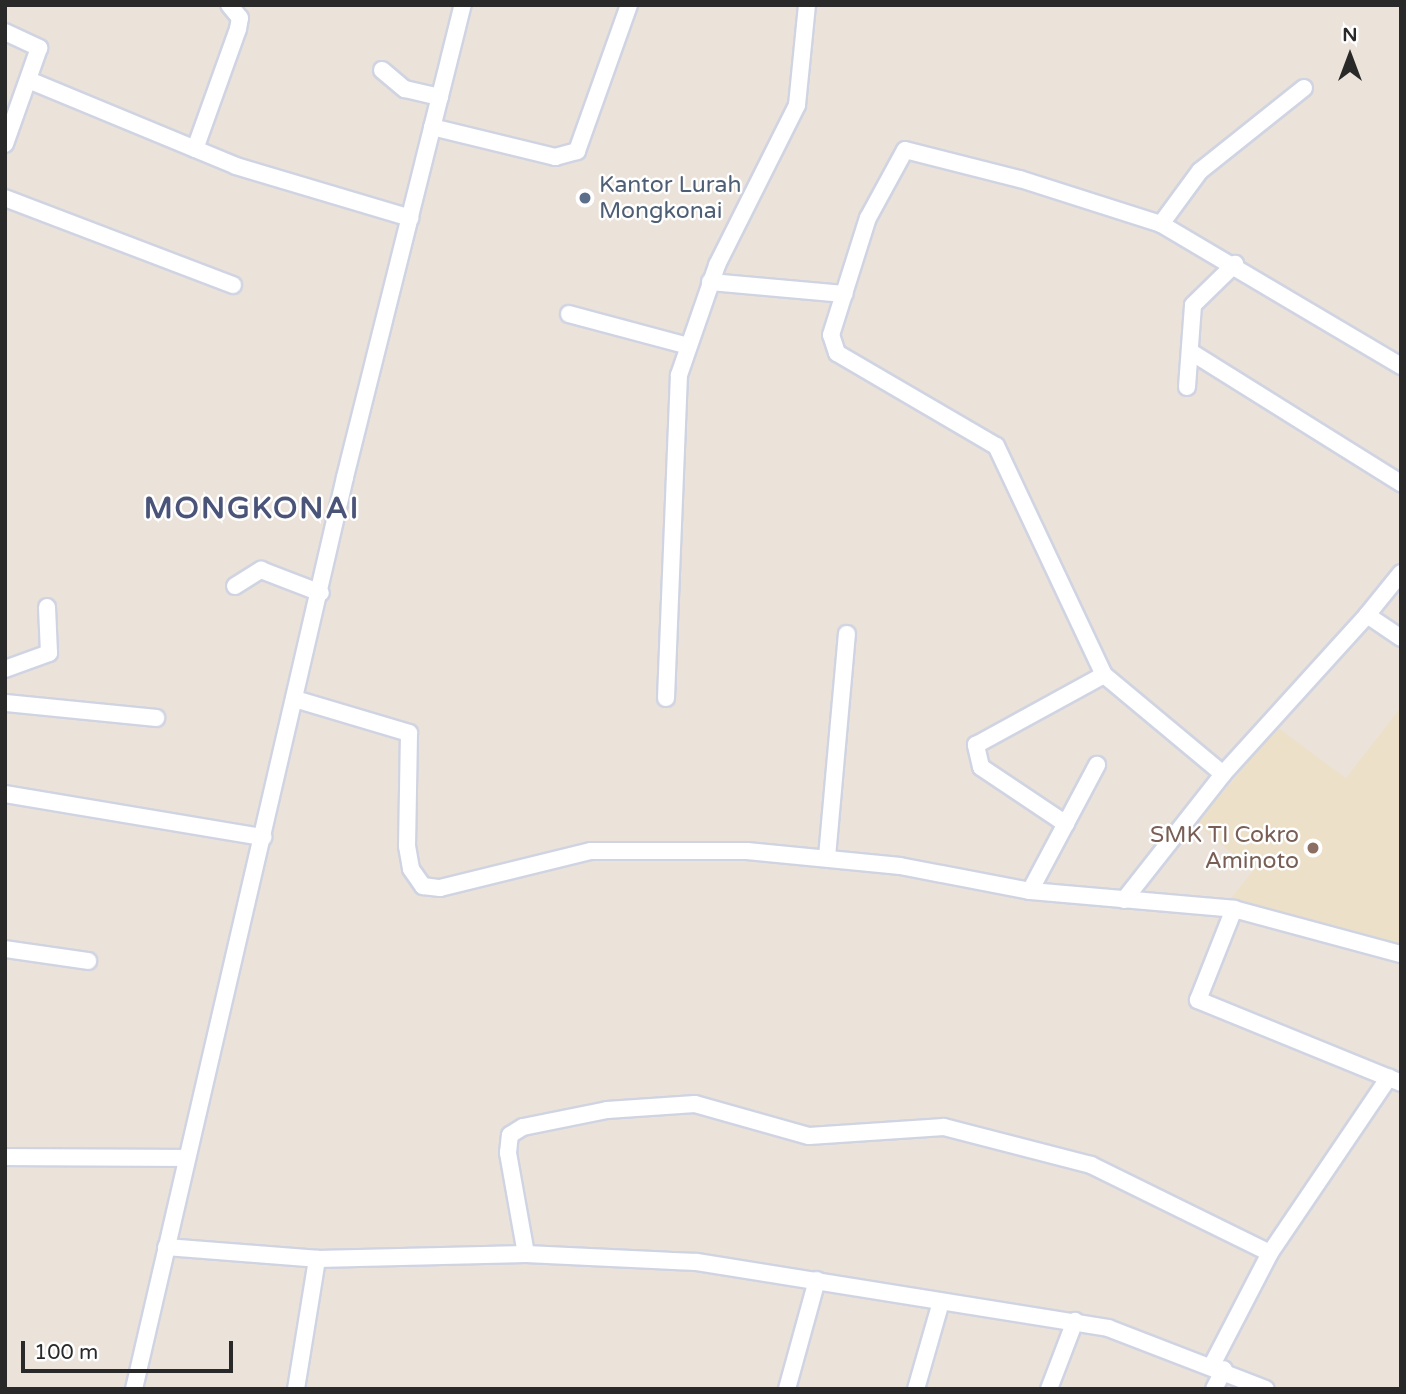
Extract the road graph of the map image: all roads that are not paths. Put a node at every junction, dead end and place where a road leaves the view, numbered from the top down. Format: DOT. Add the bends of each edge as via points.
graph roads {
  1 [pos="229,5"];
  2 [pos="463,5"];
  3 [pos="629,5"];
  4 [pos="807,5"];
  5 [pos="5,32"];
  6 [pos="382,70"];
  7 [pos="31,81"];
  8 [pos="1304,88"];
  9 [pos="440,97"];
  10 [pos="432,127"];
  11 [pos="5,144"];
  12 [pos="195,149"];
  13 [pos="5,198"];
  14 [pos="410,218"];
  15 [pos="1161,224"];
  16 [pos="1224,257"];
  17 [pos="710,282"];
  18 [pos="233,285"];
  19 [pos="844,294"];
  20 [pos="569,314"];
  21 [pos="685,345"];
  22 [pos="1191,352"];
  23 [pos="1397,357"];
  24 [pos="1186,387"];
  25 [pos="1401,483"];
  26 [pos="1401,573"];
  27 [pos="235,586"];
  28 [pos="321,593"];
  29 [pos="47,607"];
  30 [pos="1367,615"];
  31 [pos="847,634"];
  32 [pos="1401,638"];
  33 [pos="5,669"];
  34 [pos="1104,675"];
  35 [pos="5,686"];
  36 [pos="666,698"];
  37 [pos="295,699"];
  38 [pos="6,703"];
  39 [pos="5,713"];
  40 [pos="156,718"];
  41 [pos="1097,765"];
  42 [pos="1223,774"];
  43 [pos="5,794"];
  44 [pos="1066,824"];
  45 [pos="262,836"];
  46 [pos="827,858"];
  47 [pos="1030,891"];
  48 [pos="1124,900"];
  49 [pos="1234,909"];
  50 [pos="5,948"];
  51 [pos="1401,954"];
  52 [pos="88,961"];
  53 [pos="1395,1080"];
  54 [pos="5,1157"];
  55 [pos="186,1158"];
  56 [pos="167,1240"];
  57 [pos="1270,1253"];
  58 [pos="526,1254"];
  59 [pos="317,1259"];
  60 [pos="817,1280"];
  61 [pos="941,1302"];
  62 [pos="1075,1321"];
  63 [pos="1219,1366"];
  64 [pos="134,1389"];
  65 [pos="296,1389"];
  66 [pos="786,1389"];
  67 [pos="916,1389"];
  68 [pos="1049,1389"];
  69 [pos="1214,1389"];
  70 [pos="1266,1389"];
  1 -- 12 [label="street" via="240,18 238,29"];
  2 -- 9 [label="street"];
  3 -- 10 [label="street" via="577,151 555,157"];
  4 -- 17 [label="street" via="797,104"];
  5 -- 7 [label="street" via="39,48"];
  6 -- 9 [label="street" via="405,89"];
  7 -- 11 [label="street"];
  7 -- 12 [label="street"];
  8 -- 15 [label="street" via="1200,171"];
  9 -- 10 [label="street"];
  10 -- 14 [label="street"];
  12 -- 14 [label="street"];
  13 -- 18 [label="street"];
  14 -- 28 [label="street"];
  15 -- 16 [label="street"];
  15 -- 19 [label="street" via="905,150 892,164 868,218"];
  16 -- 22 [label="street" via="1193,305"];
  16 -- 23 [label="street"];
  17 -- 19 [label="street"];
  17 -- 21 [label="street"];
  19 -- 34 [label="street" via="833,347 1001,451"];
  20 -- 21 [label="street"];
  21 -- 36 [label="street" via="675,401"];
  22 -- 24 [label="street"];
  22 -- 25 [label="street"];
  26 -- 30 [label="street"];
  27 -- 28 [label="street" via="261,570"];
  28 -- 37 [label="street"];
  29 -- 33 [label="street" via="49,653"];
  30 -- 32 [label="street"];
  30 -- 42 [label="street"];
  31 -- 46 [label="street"];
  34 -- 42 [label="street"];
  34 -- 44 [label="street" via="976,745 981,767"];
  35 -- 38 [label="street"];
  37 -- 45 [label="street"];
  37 -- 46 [label="street" via="410,733 407,846 411,869 423,886 440,888 608,850"];
  38 -- 39 [label="street"];
  38 -- 40 [label="street"];
  41 -- 44 [label="street"];
  42 -- 48 [label="street"];
  43 -- 45 [label="street"];
  44 -- 47 [label="street"];
  45 -- 55 [label="street"];
  46 -- 47 [label="street"];
  47 -- 48 [label="street"];
  48 -- 49 [label="street"];
  49 -- 51 [label="street"];
  49 -- 53 [label="street" via="1198,1000"];
  50 -- 52 [label="street"];
  53 -- 57 [label="street" via="1351,1134"];
  54 -- 55 [label="street"];
  55 -- 56 [label="street"];
  56 -- 59 [label="street"];
  56 -- 64 [label="street"];
  57 -- 58 [label="street" via="1151,1189 1026,1145 944,1127 809,1136 695,1104 607,1110 510,1135 508,1153"];
  57 -- 63 [label="street"];
  58 -- 59 [label="street"];
  58 -- 60 [label="street" via="657,1258"];
  59 -- 65 [label="street"];
  60 -- 61 [label="street"];
  60 -- 66 [label="street"];
  61 -- 62 [label="street"];
  61 -- 67 [label="street"];
  62 -- 63 [label="street"];
  62 -- 68 [label="street"];
  63 -- 69 [label="street"];
  63 -- 70 [label="street"];
}
